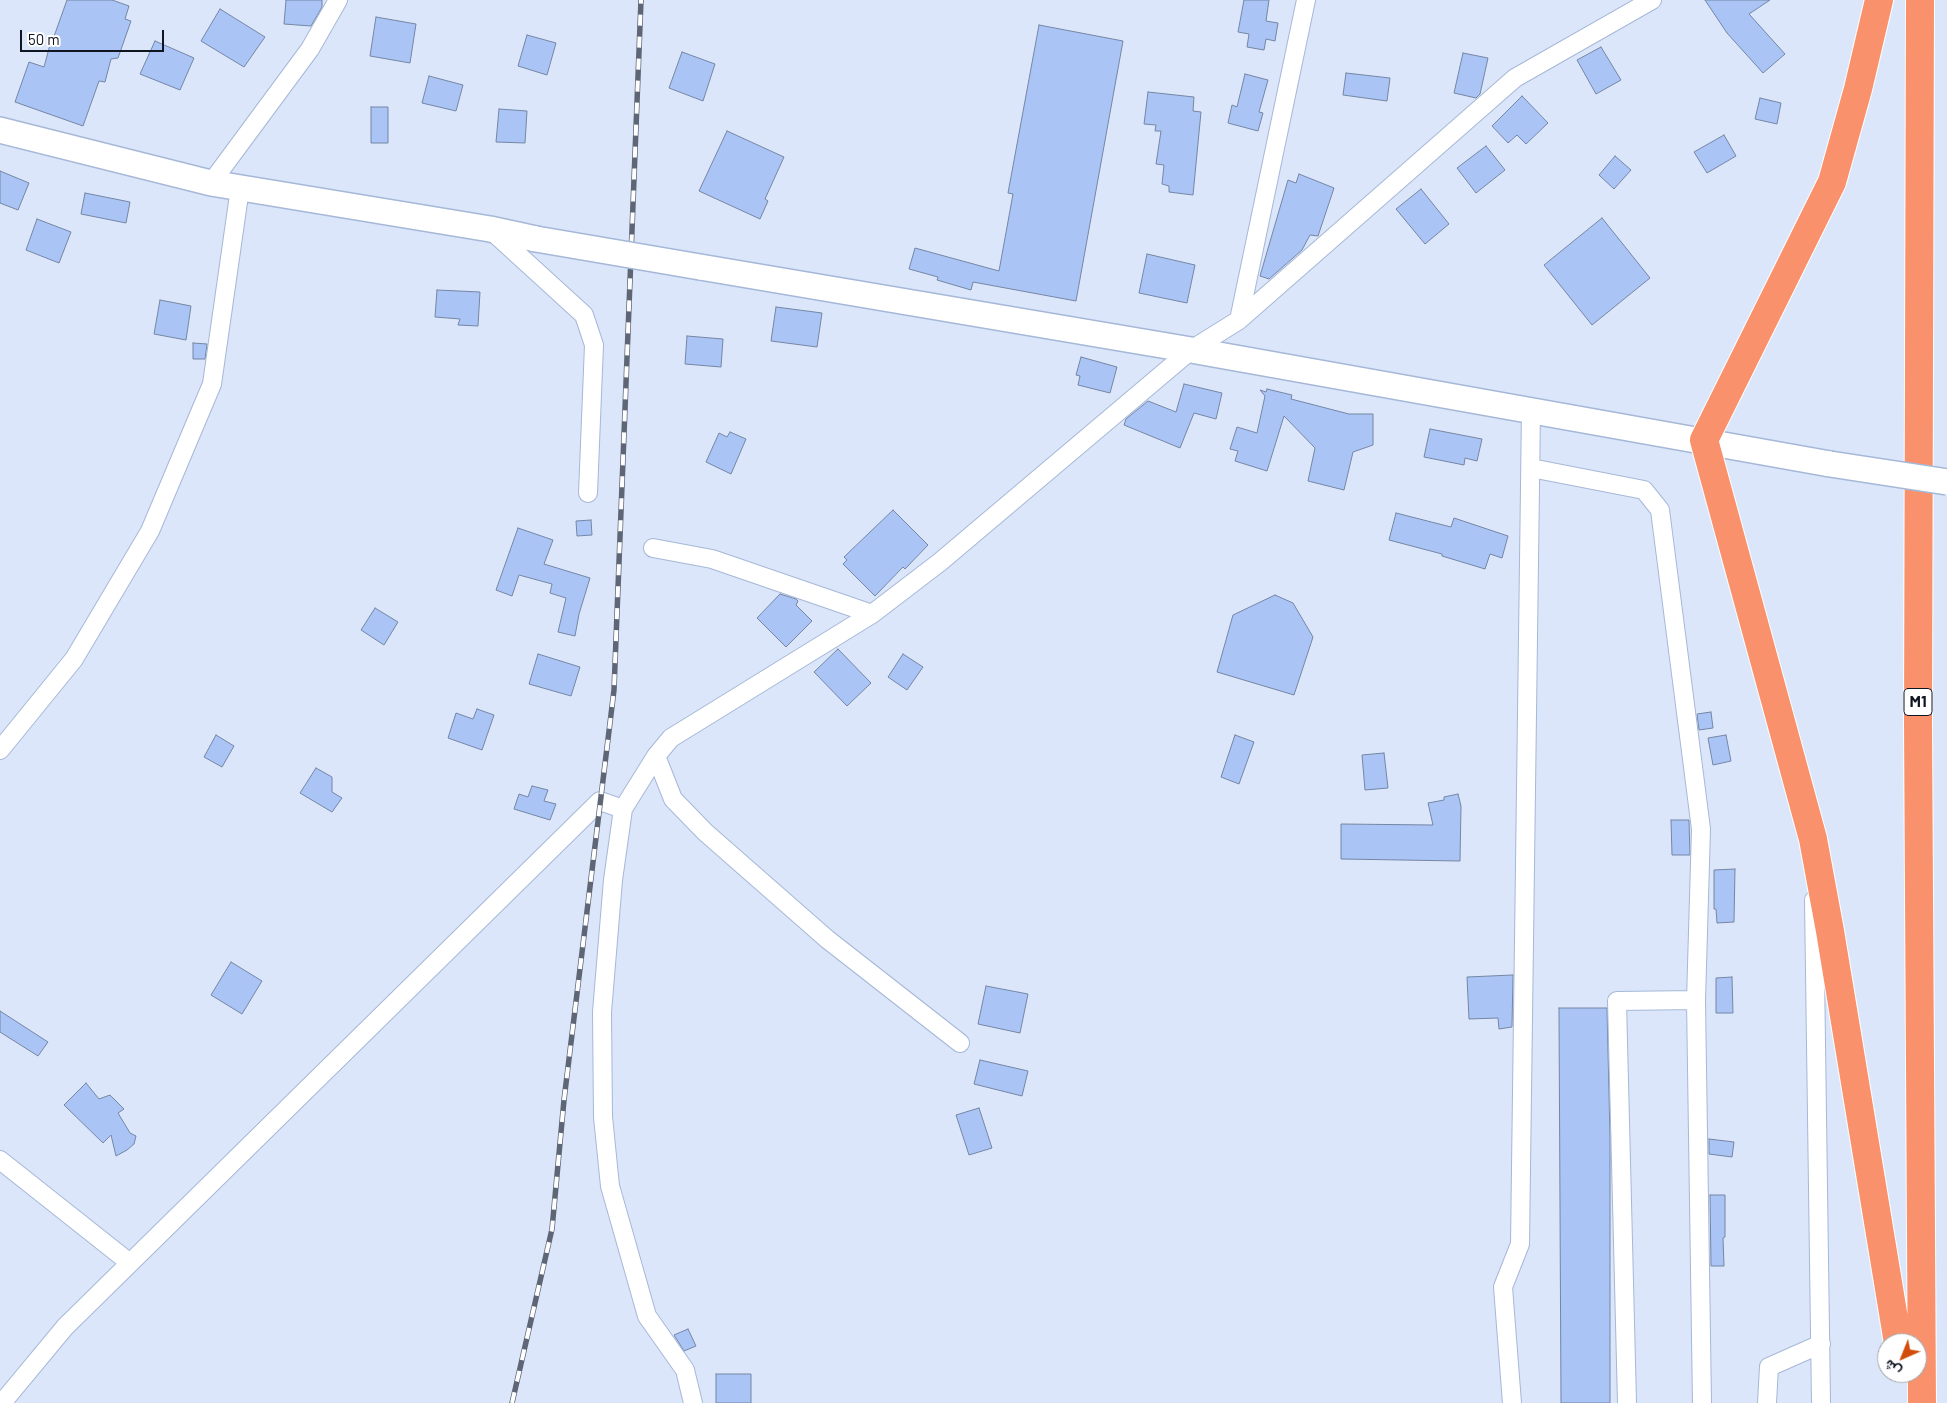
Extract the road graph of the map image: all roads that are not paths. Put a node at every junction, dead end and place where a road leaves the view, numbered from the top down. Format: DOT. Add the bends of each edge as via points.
graph roads {
  1 [pos="338,0"];
  2 [pos="1306,0"];
  3 [pos="1652,0"];
  4 [pos="1879,0"];
  5 [pos="1920,0"];
  6 [pos="0,130"];
  7 [pos="211,183"];
  8 [pos="240,188"];
  9 [pos="490,229"];
  10 [pos="1239,320"];
  11 [pos="1191,350"];
  12 [pos="1531,410"];
  13 [pos="1704,440"];
  14 [pos="1531,468"];
  15 [pos="1947,482"];
  16 [pos="588,493"];
  17 [pos="654,548"];
  18 [pos="872,614"];
  19 [pos="0,750"];
  20 [pos="656,756"];
  21 [pos="623,809"];
  22 [pos="1813,839"];
  23 [pos="1696,1000"];
  24 [pos="960,1043"];
  25 [pos="0,1160"];
  26 [pos="130,1263"];
  27 [pos="1896,1333"];
  28 [pos="1821,1344"];
  29 [pos="1905,1383"];
  30 [pos="2,1403"];
  31 [pos="693,1403"];
  32 [pos="1512,1403"];
  33 [pos="1627,1403"];
  34 [pos="1702,1403"];
  35 [pos="1767,1403"];
  36 [pos="1821,1403"];
  37 [pos="1908,1403"];
  38 [pos="1922,1403"];
  1 -- 7 [label="street" via="310,49"];
  2 -- 10 [label="street"];
  3 -- 10 [label="street" via="1515,78"];
  4 -- 13 [label="highway" via="1832,182"];
  5 -- 38 [label="highway, M1" via="1918,722"];
  6 -- 7 [label="main road"];
  7 -- 8 [label="main road"];
  8 -- 9 [label="main road"];
  8 -- 19 [label="street" via="212,384 150,531 74,658"];
  9 -- 11 [label="main road, bridge"];
  9 -- 16 [label="street" via="584,315 594,345"];
  10 -- 11 [label="street"];
  11 -- 12 [label="main road"];
  11 -- 18 [label="street" via="940,562"];
  12 -- 13 [label="main road"];
  12 -- 14 [label="street"];
  13 -- 15 [label="main road, bridge"];
  13 -- 22 [label="highway"];
  14 -- 23 [label="street" via="1644,490 1660,510 1701,829"];
  14 -- 32 [label="street" via="1520,1244 1503,1287"];
  17 -- 18 [label="street" via="712,558"];
  18 -- 20 [label="street" via="671,738"];
  20 -- 21 [label="street"];
  20 -- 24 [label="street" via="673,798 705,832 827,939"];
  21 -- 26 [label="street" via="600,801"];
  21 -- 31 [label="street" via="602,1012 603,1118 610,1186 647,1316 685,1370"];
  22 -- 27 [label="highway"];
  22 -- 28 [label="street"];
  23 -- 33 [label="street" via="1617,1001"];
  23 -- 34 [label="street"];
  25 -- 26 [label="street"];
  26 -- 30 [label="street" via="65,1327"];
  28 -- 35 [label="street" via="1768,1368"];
  28 -- 36 [label="street"];
  29 -- 37 [label="highway"];
}
